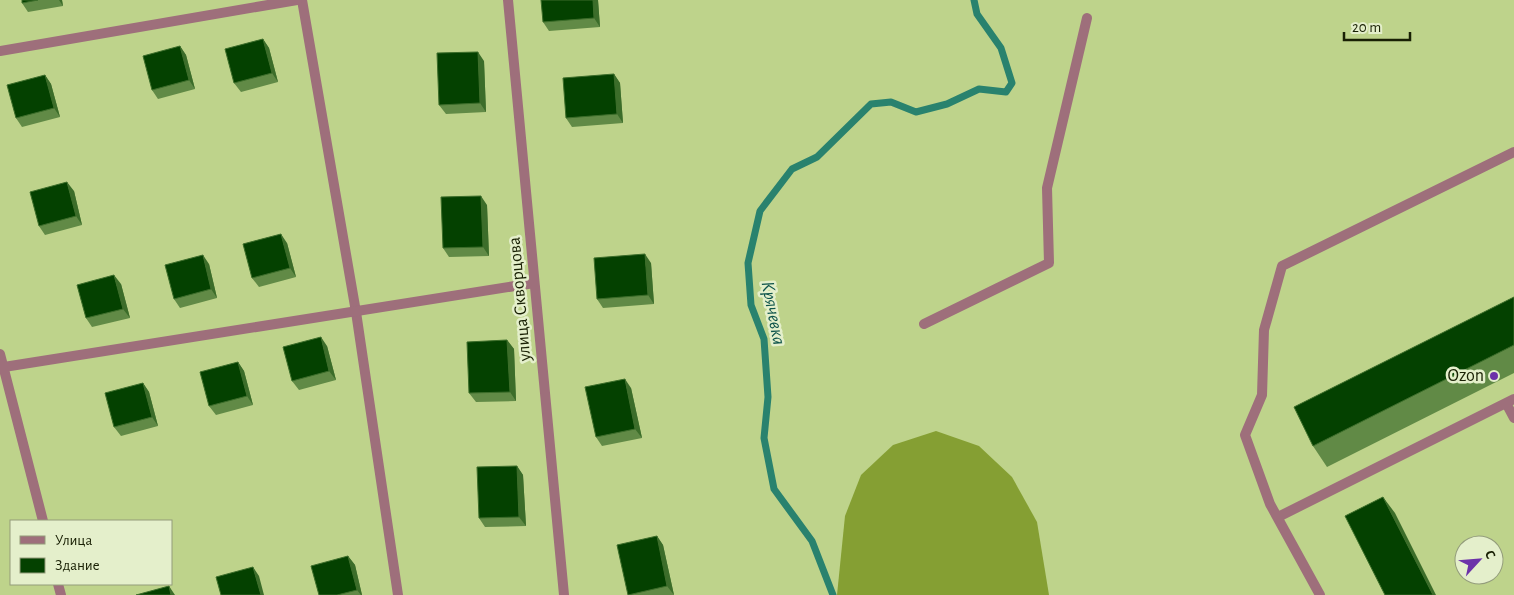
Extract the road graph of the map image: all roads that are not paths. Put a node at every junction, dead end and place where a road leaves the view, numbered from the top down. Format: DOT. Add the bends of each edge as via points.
graph roads {
  1 [pos="298,0"];
  2 [pos="302,0"];
  3 [pos="508,0"];
  4 [pos="1087,18"];
  5 [pos="0,51"];
  6 [pos="1514,152"];
  7 [pos="534,283"];
  8 [pos="356,312"];
  9 [pos="924,324"];
  10 [pos="0,354"];
  11 [pos="4,368"];
  12 [pos="1510,401"];
  13 [pos="1514,418"];
  14 [pos="1278,518"];
  15 [pos="42,520"];
  16 [pos="398,595"];
  17 [pos="564,595"];
  18 [pos="1320,595"];
  1 -- 5 [label="street"];
  2 -- 8 [label="street"];
  3 -- 7 [label="street, улица Скворцова"];
  4 -- 9 [label="street" via="1047,188 1049,263"];
  6 -- 14 [label="street" via="1282,266 1264,330 1262,395 1245,435"];
  7 -- 8 [label="street"];
  7 -- 17 [label="street, улица Скворцова"];
  8 -- 11 [label="street"];
  8 -- 16 [label="street"];
  10 -- 11 [label="street"];
  11 -- 15 [label="street"];
  12 -- 13 [label="street"];
  12 -- 14 [label="street"];
  14 -- 18 [label="street"];
}
